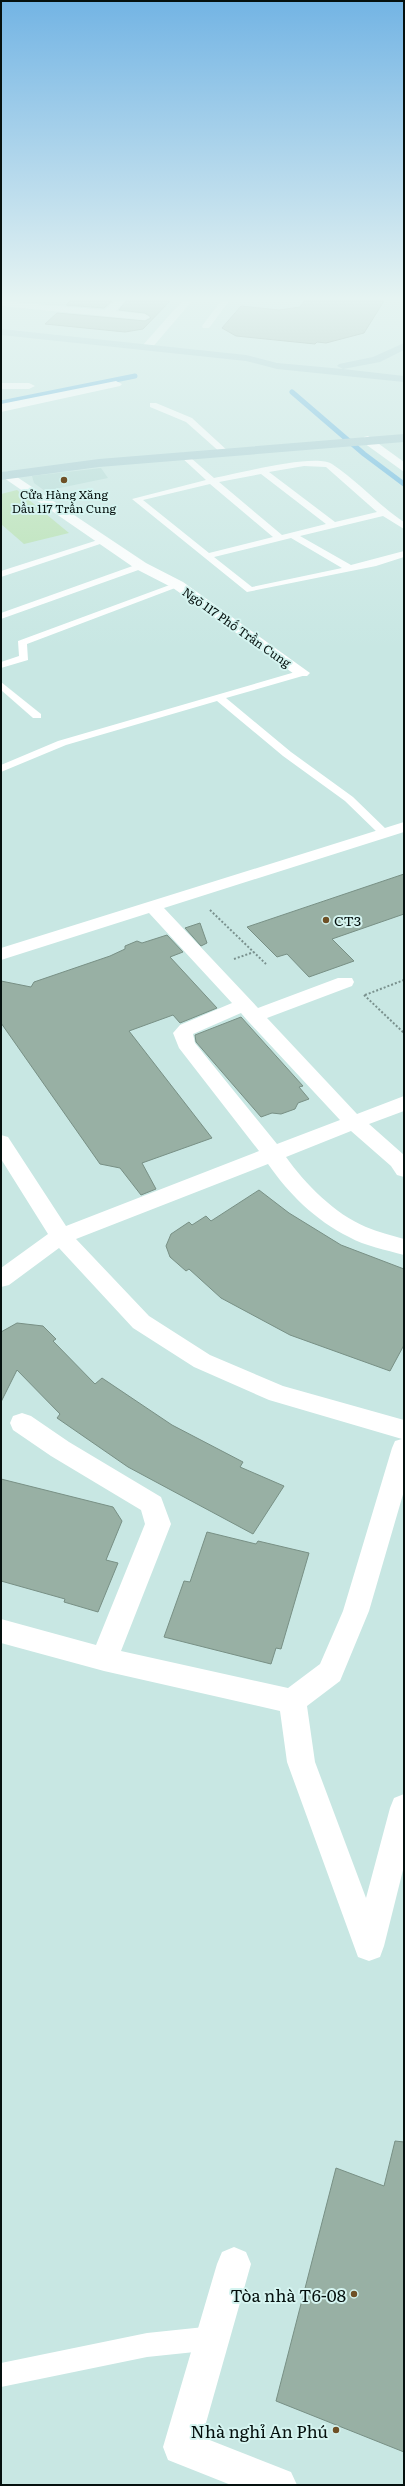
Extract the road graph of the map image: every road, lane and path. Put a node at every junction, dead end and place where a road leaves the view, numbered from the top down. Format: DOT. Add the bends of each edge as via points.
graph roads {
  1 [pos="182,417"];
  2 [pos="404,438"];
  3 [pos="365,441"];
  4 [pos="225,452"];
  5 [pos="184,455"];
  6 [pos="404,468"];
  7 [pos="262,471"];
  8 [pos="4,475"];
  9 [pos="212,481"];
  10 [pos="384,513"];
  11 [pos="333,525"];
  12 [pos="404,526"];
  13 [pos="292,535"];
  14 [pos="280,538"];
  15 [pos="104,541"];
  16 [pos="404,554"];
  17 [pos="206,556"];
  18 [pos="141,566"];
  19 [pos="349,568"];
  20 [pos="1,574"];
  21 [pos="178,585"];
  22 [pos="1,616"];
  23 [pos="1,666"];
  24 [pos="302,673"];
  25 [pos="1,685"];
  26 [pos="218,697"];
  27 [pos="37,716"];
  28 [pos="1,769"];
  29 [pos="404,827"];
  30 [pos="384,833"];
  31 [pos="215,905"];
  32 [pos="152,906"];
  33 [pos="1,954"];
  34 [pos="266,964"];
  35 [pos="404,980"];
  36 [pos="345,982"];
  37 [pos="249,1011"];
  38 [pos="404,1033"];
  39 [pos="404,1103"];
  40 [pos="354,1123"];
  41 [pos="1,1142"];
  42 [pos="272,1153"];
  43 [pos="404,1170"];
  44 [pos="61,1236"];
  45 [pos="404,1247"];
  46 [pos="1,1279"];
  47 [pos="22,1423"];
  48 [pos="404,1430"];
  49 [pos="404,1448"];
  50 [pos="1,1631"];
  51 [pos="104,1659"];
  52 [pos="292,1701"];
  53 [pos="404,1808"];
  54 [pos="234,2264"];
  55 [pos="214,2338"];
  56 [pos="1,2375"];
  57 [pos="278,2485"];
  1 -- 4 [label="lane" via="189,420"];
  2 -- 3 [label="street"];
  3 -- 4 [label="street"];
  3 -- 6 [label="street"];
  4 -- 5 [label="street"];
  5 -- 8 [label="street"];
  5 -- 9 [label="lane"];
  7 -- 9 [label="lane"];
  7 -- 10 [label="lane" via="304,463 328,465"];
  7 -- 11 [label="lane"];
  8 -- 15 [label="street, Ngõ 117 Phố Trần Cung"];
  9 -- 14 [label="lane"];
  9 -- 17 [label="lane" via="136,499"];
  10 -- 11 [label="lane"];
  10 -- 12 [label="lane"];
  11 -- 13 [label="lane"];
  13 -- 14 [label="lane"];
  13 -- 19 [label="lane"];
  14 -- 17 [label="lane"];
  15 -- 18 [label="street, Ngõ 117 Phố Trần Cung"];
  15 -- 20 [label="lane"];
  16 -- 19 [label="lane"];
  17 -- 19 [label="lane" via="250,590"];
  18 -- 21 [label="street, Ngõ 117 Phố Trần Cung"];
  18 -- 22 [label="lane"];
  21 -- 23 [label="lane" via="22,643 24,658"];
  21 -- 24 [label="street, Ngõ 117 Phố Trần Cung"];
  24 -- 26 [label="lane, Ngõ 117 Phố Trần Cung"];
  25 -- 27 [label="lane"];
  26 -- 28 [label="lane, Ngõ 117 Phố Trần Cung" via="62,743"];
  26 -- 30 [label="lane" via="287,754 349,799"];
  29 -- 30 [label="street"];
  30 -- 32 [label="street"];
  31 -- 34 [label="path" via="208,908"];
  32 -- 33 [label="street"];
  32 -- 37 [label="street"];
  35 -- 38 [label="path" via="364,995"];
  36 -- 37 [label="street"];
  37 -- 40 [label="street"];
  37 -- 42 [label="street" via="187,1029 182,1038"];
  39 -- 40 [label="street"];
  40 -- 42 [label="street"];
  40 -- 43 [label="street" via="398,1161"];
  41 -- 44 [label="street"];
  42 -- 44 [label="street"];
  42 -- 45 [label="street" via="290,1179 333,1218 357,1232"];
  44 -- 46 [label="street"];
  44 -- 48 [label="street" via="141,1322 202,1361 277,1393"];
  47 -- 51 [label="street" via="152,1504 158,1524"];
  49 -- 52 [label="street" via="356,1611 330,1672"];
  50 -- 51 [label="street"];
  51 -- 52 [label="street"];
  52 -- 53 [label="street" via="301,1762 369,1946"];
  54 -- 55 [label="street"];
  55 -- 56 [label="lane" via="147,2345"];
  55 -- 57 [label="street" via="181,2447"];
}
